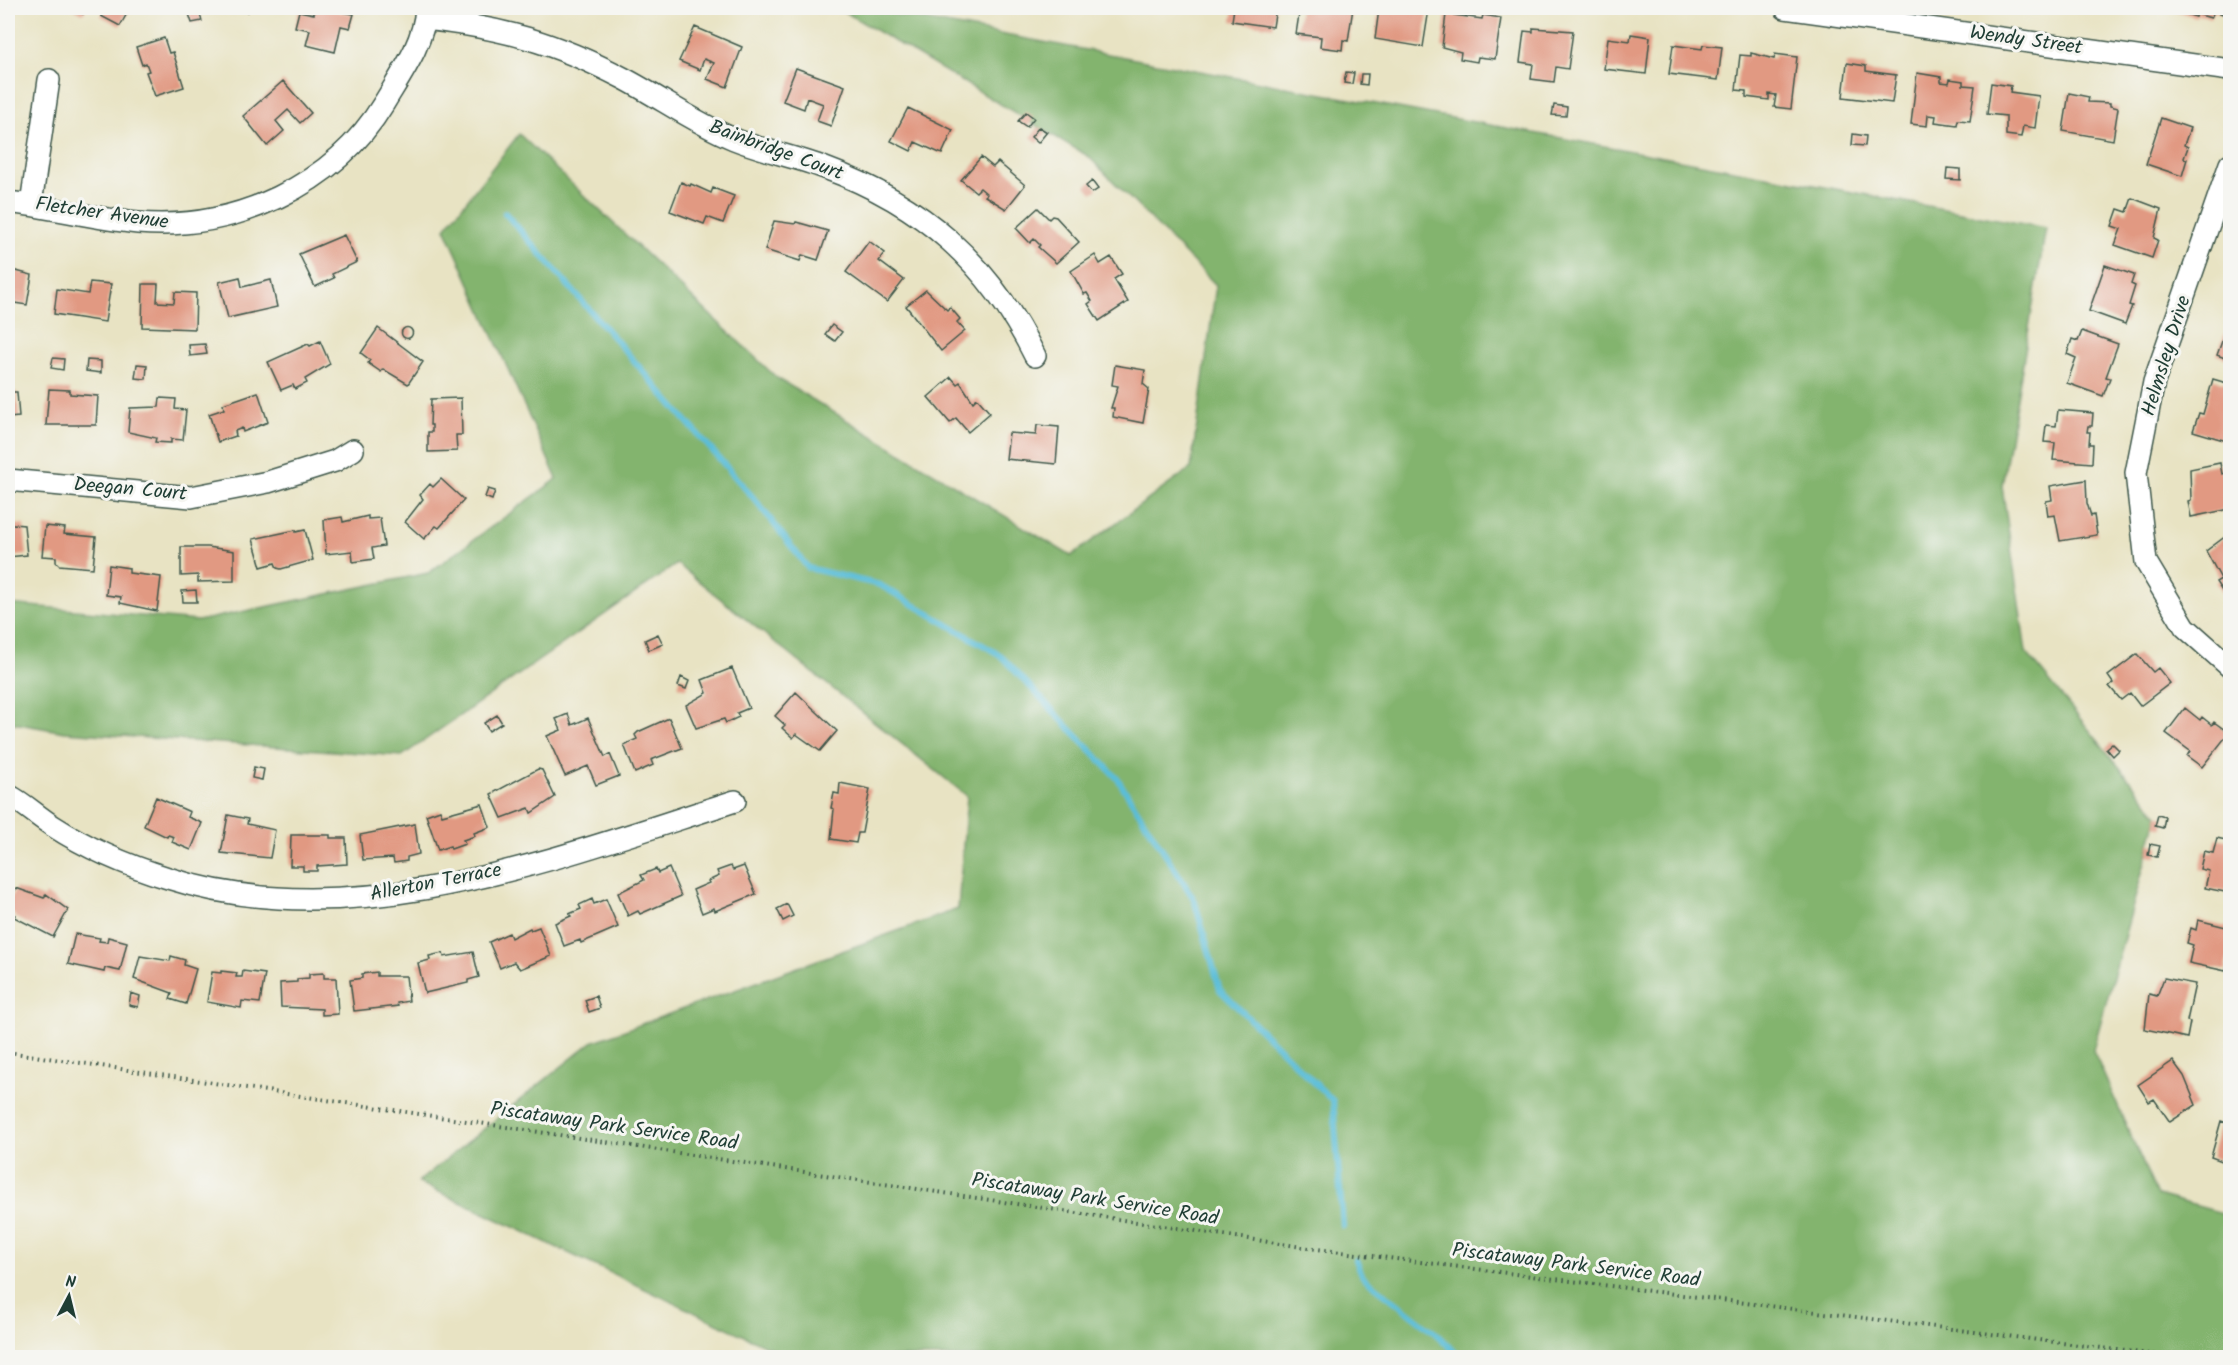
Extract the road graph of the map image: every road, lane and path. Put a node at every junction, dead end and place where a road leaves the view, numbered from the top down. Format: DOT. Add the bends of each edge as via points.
graph roads {
  1 [pos="1785,8"];
  2 [pos="425,13"];
  3 [pos="2230,70"];
  4 [pos="49,80"];
  5 [pos="2230,164"];
  6 [pos="8,202"];
  7 [pos="31,204"];
  8 [pos="1035,356"];
  9 [pos="353,450"];
  10 [pos="8,480"];
  11 [pos="2230,667"];
  12 [pos="8,795"];
  13 [pos="735,801"];
  14 [pos="8,1052"];
  15 [pos="2181,1358"];
  1 -- 3 [label="street, Wendy Street"];
  2 -- 7 [label="street, Fletcher Avenue" via="409,61 375,117 336,160 290,192 220,218 186,224 137,223"];
  2 -- 8 [label="street, Bainbridge Court" via="534,39 608,70 735,140 878,190 908,207 958,247 1017,320"];
  4 -- 7 [label="street"];
  5 -- 11 [label="street, Helmsley Drive" via="2154,382 2136,473 2146,562 2185,627"];
  6 -- 7 [label="street, Fletcher Avenue"];
  9 -- 10 [label="street, Deegan Court" via="335,460 268,482 191,497"];
  12 -- 13 [label="street, Allerton Terrace" via="54,827 108,855 168,878 219,892 313,899 377,897 488,874 579,851"];
  14 -- 15 [label="path, Piscataway Park Service Road" via="1309,1248"];
}
